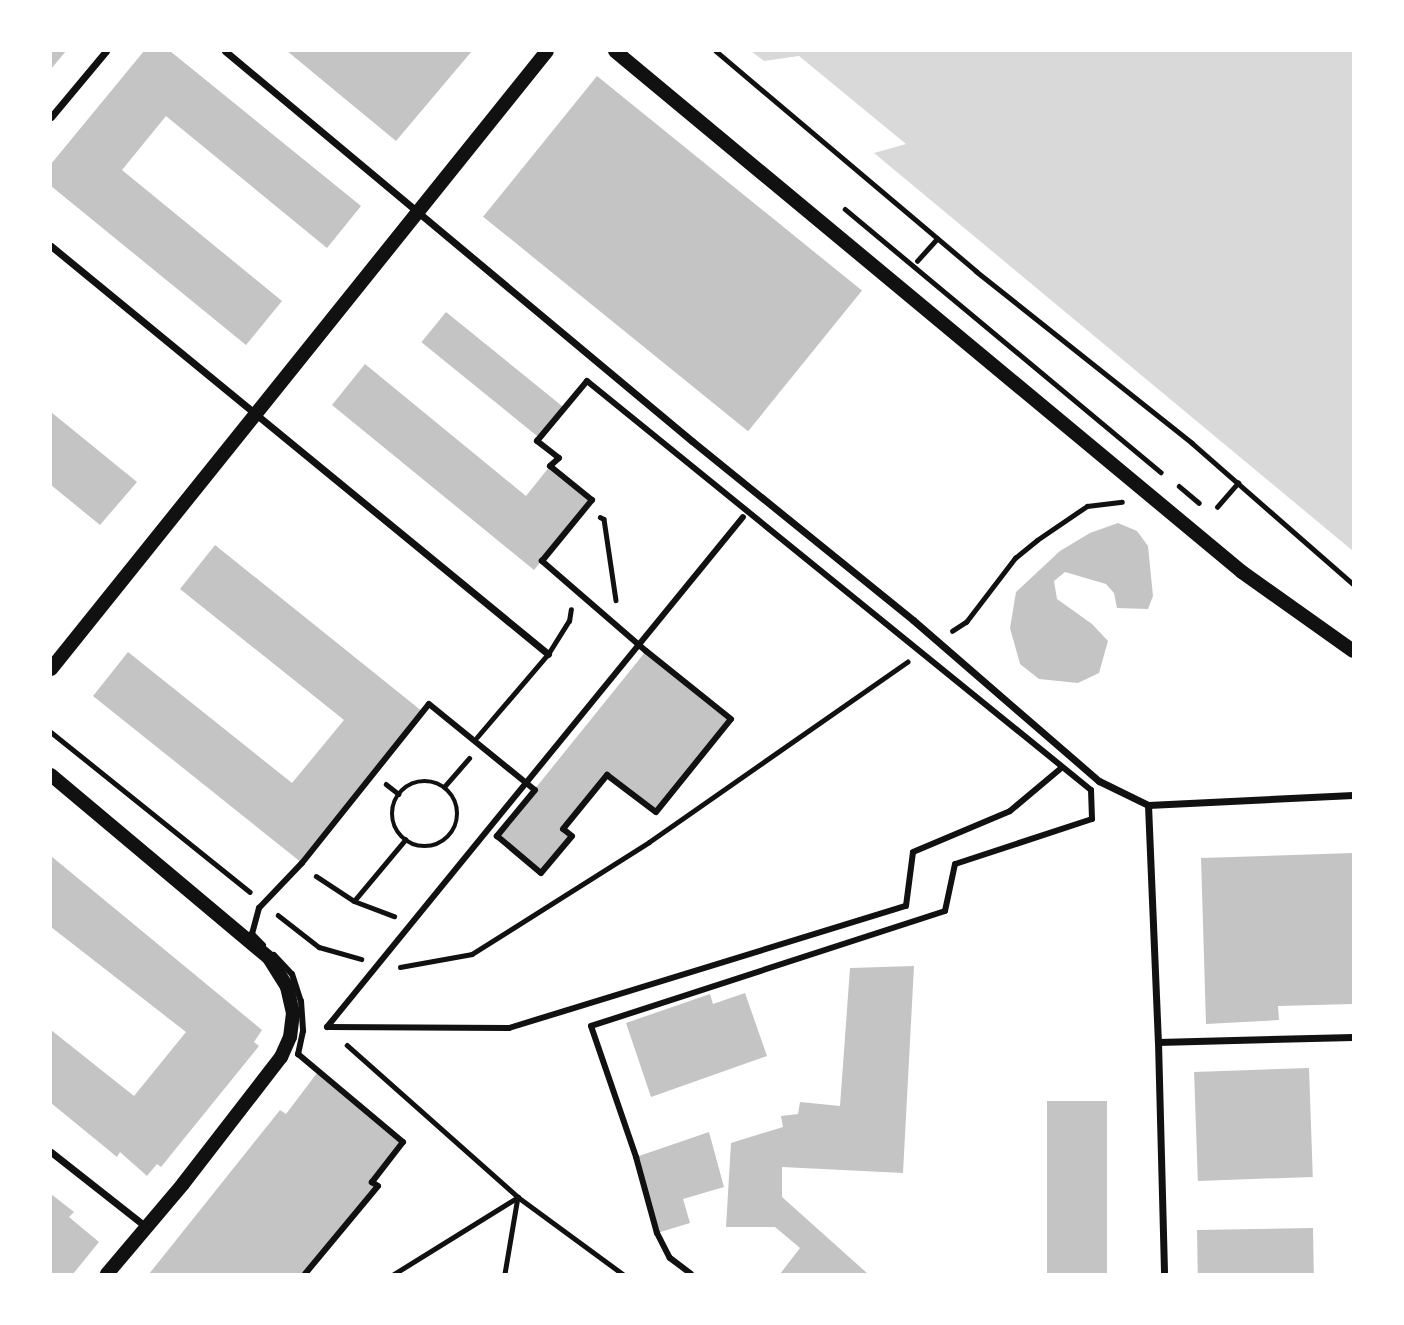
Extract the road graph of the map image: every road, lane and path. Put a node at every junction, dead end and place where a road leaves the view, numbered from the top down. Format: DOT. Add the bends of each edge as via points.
graph roads {
  1 [pos="106,51"];
  2 [pos="225,51"];
  3 [pos="547,51"];
  4 [pos="615,51"];
  5 [pos="716,51"];
  6 [pos="51,117"];
  7 [pos="416,212"];
  8 [pos="937,239"];
  9 [pos="51,246"];
  10 [pos="917,261"];
  11 [pos="254,412"];
  12 [pos="1238,483"];
  13 [pos="1146,490"];
  14 [pos="1217,507"];
  15 [pos="596,515"];
  16 [pos="743,517"];
  17 [pos="1353,584"];
  18 [pos="571,609"];
  19 [pos="620,629"];
  20 [pos="937,642"];
  21 [pos="637,644"];
  22 [pos="923,651"];
  23 [pos="1353,651"];
  24 [pos="548,654"];
  25 [pos="51,669"];
  26 [pos="51,732"];
  27 [pos="477,737"];
  28 [pos="474,752"];
  29 [pos="1060,769"];
  30 [pos="51,775"];
  31 [pos="526,783"];
  32 [pos="444,787"];
  33 [pos="1353,795"];
  34 [pos="1148,805"];
  35 [pos="405,840"];
  36 [pos="313,874"];
  37 [pos="354,901"];
  38 [pos="264,903"];
  39 [pos="416,920"];
  40 [pos="379,964"];
  41 [pos="327,1027"];
  42 [pos="1353,1037"];
  43 [pos="1158,1042"];
  44 [pos="51,1152"];
  45 [pos="518,1197"];
  46 [pos="145,1226"];
  47 [pos="107,1274"];
  48 [pos="305,1274"];
  49 [pos="394,1274"];
  50 [pos="505,1274"];
  51 [pos="623,1274"];
  52 [pos="691,1274"];
  53 [pos="1164,1274"];
  1 -- 6 [label="street"];
  2 -- 7 [label="street"];
  3 -- 7 [label="main road"];
  4 -- 13 [label="main road"];
  5 -- 8 [label="path"];
  7 -- 11 [label="main road"];
  7 -- 20 [label="street"];
  8 -- 10 [label="path"];
  8 -- 12 [label="path"];
  9 -- 11 [label="street"];
  11 -- 24 [label="street"];
  11 -- 25 [label="main road"];
  12 -- 14 [label="path"];
  12 -- 17 [label="path"];
  13 -- 20 [label="path" via="1136,502 1087,506 1037,540 1015,558 966,622"];
  13 -- 23 [label="main road" via="1242,572"];
  15 -- 19 [label="path" via="604,519"];
  16 -- 21 [label="street"];
  18 -- 24 [label="lane" via="569,621"];
  19 -- 21 [label="street"];
  19 -- 22 [label="street" via="542,561 592,500 550,466 559,458 537,441 587,381"];
  20 -- 34 [label="street" via="1099,781"];
  21 -- 31 [label="street"];
  21 -- 31 [label="street" via="731,719 656,813 607,775 563,829 572,836 541,873 497,836 535,790"];
  22 -- 40 [label="path" via="649,842 472,954 392,968"];
  22 -- 52 [label="street" via="1091,790 1092,819 955,864 945,911 591,1026 657,1233 670,1258"];
  24 -- 27 [label="lane"];
  26 -- 38 [label="path"];
  28 -- 32 [label="path"];
  29 -- 41 [label="street" via="1010,811 913,852 906,906 509,1028"];
  30 -- 46 [label="main road" via="269,958 287,987 293,1013 282,1057"];
  31 -- 38 [label="street" via="429,704 302,863"];
  31 -- 39 [label="street"];
  32 -- 35 [label="path" via="434,782 412,783 396,797 392,819"];
  32 -- 35 [label="path" via="458,814 451,834 433,846"];
  33 -- 34 [label="street"];
  34 -- 43 [label="street"];
  35 -- 37 [label="path"];
  36 -- 37 [label="path"];
  37 -- 39 [label="path" via="391,916"];
  38 -- 40 [label="path" via="319,947"];
  38 -- 48 [label="street" via="252,934 292,974 303,1017 298,1054 403,1143 372,1182 378,1186"];
  39 -- 40 [label="street"];
  40 -- 41 [label="street"];
  41 -- 45 [label="path"];
  42 -- 43 [label="street"];
  43 -- 53 [label="street"];
  44 -- 46 [label="street"];
  45 -- 49 [label="path"];
  45 -- 50 [label="path"];
  45 -- 51 [label="path"];
  46 -- 47 [label="main road"];
}
